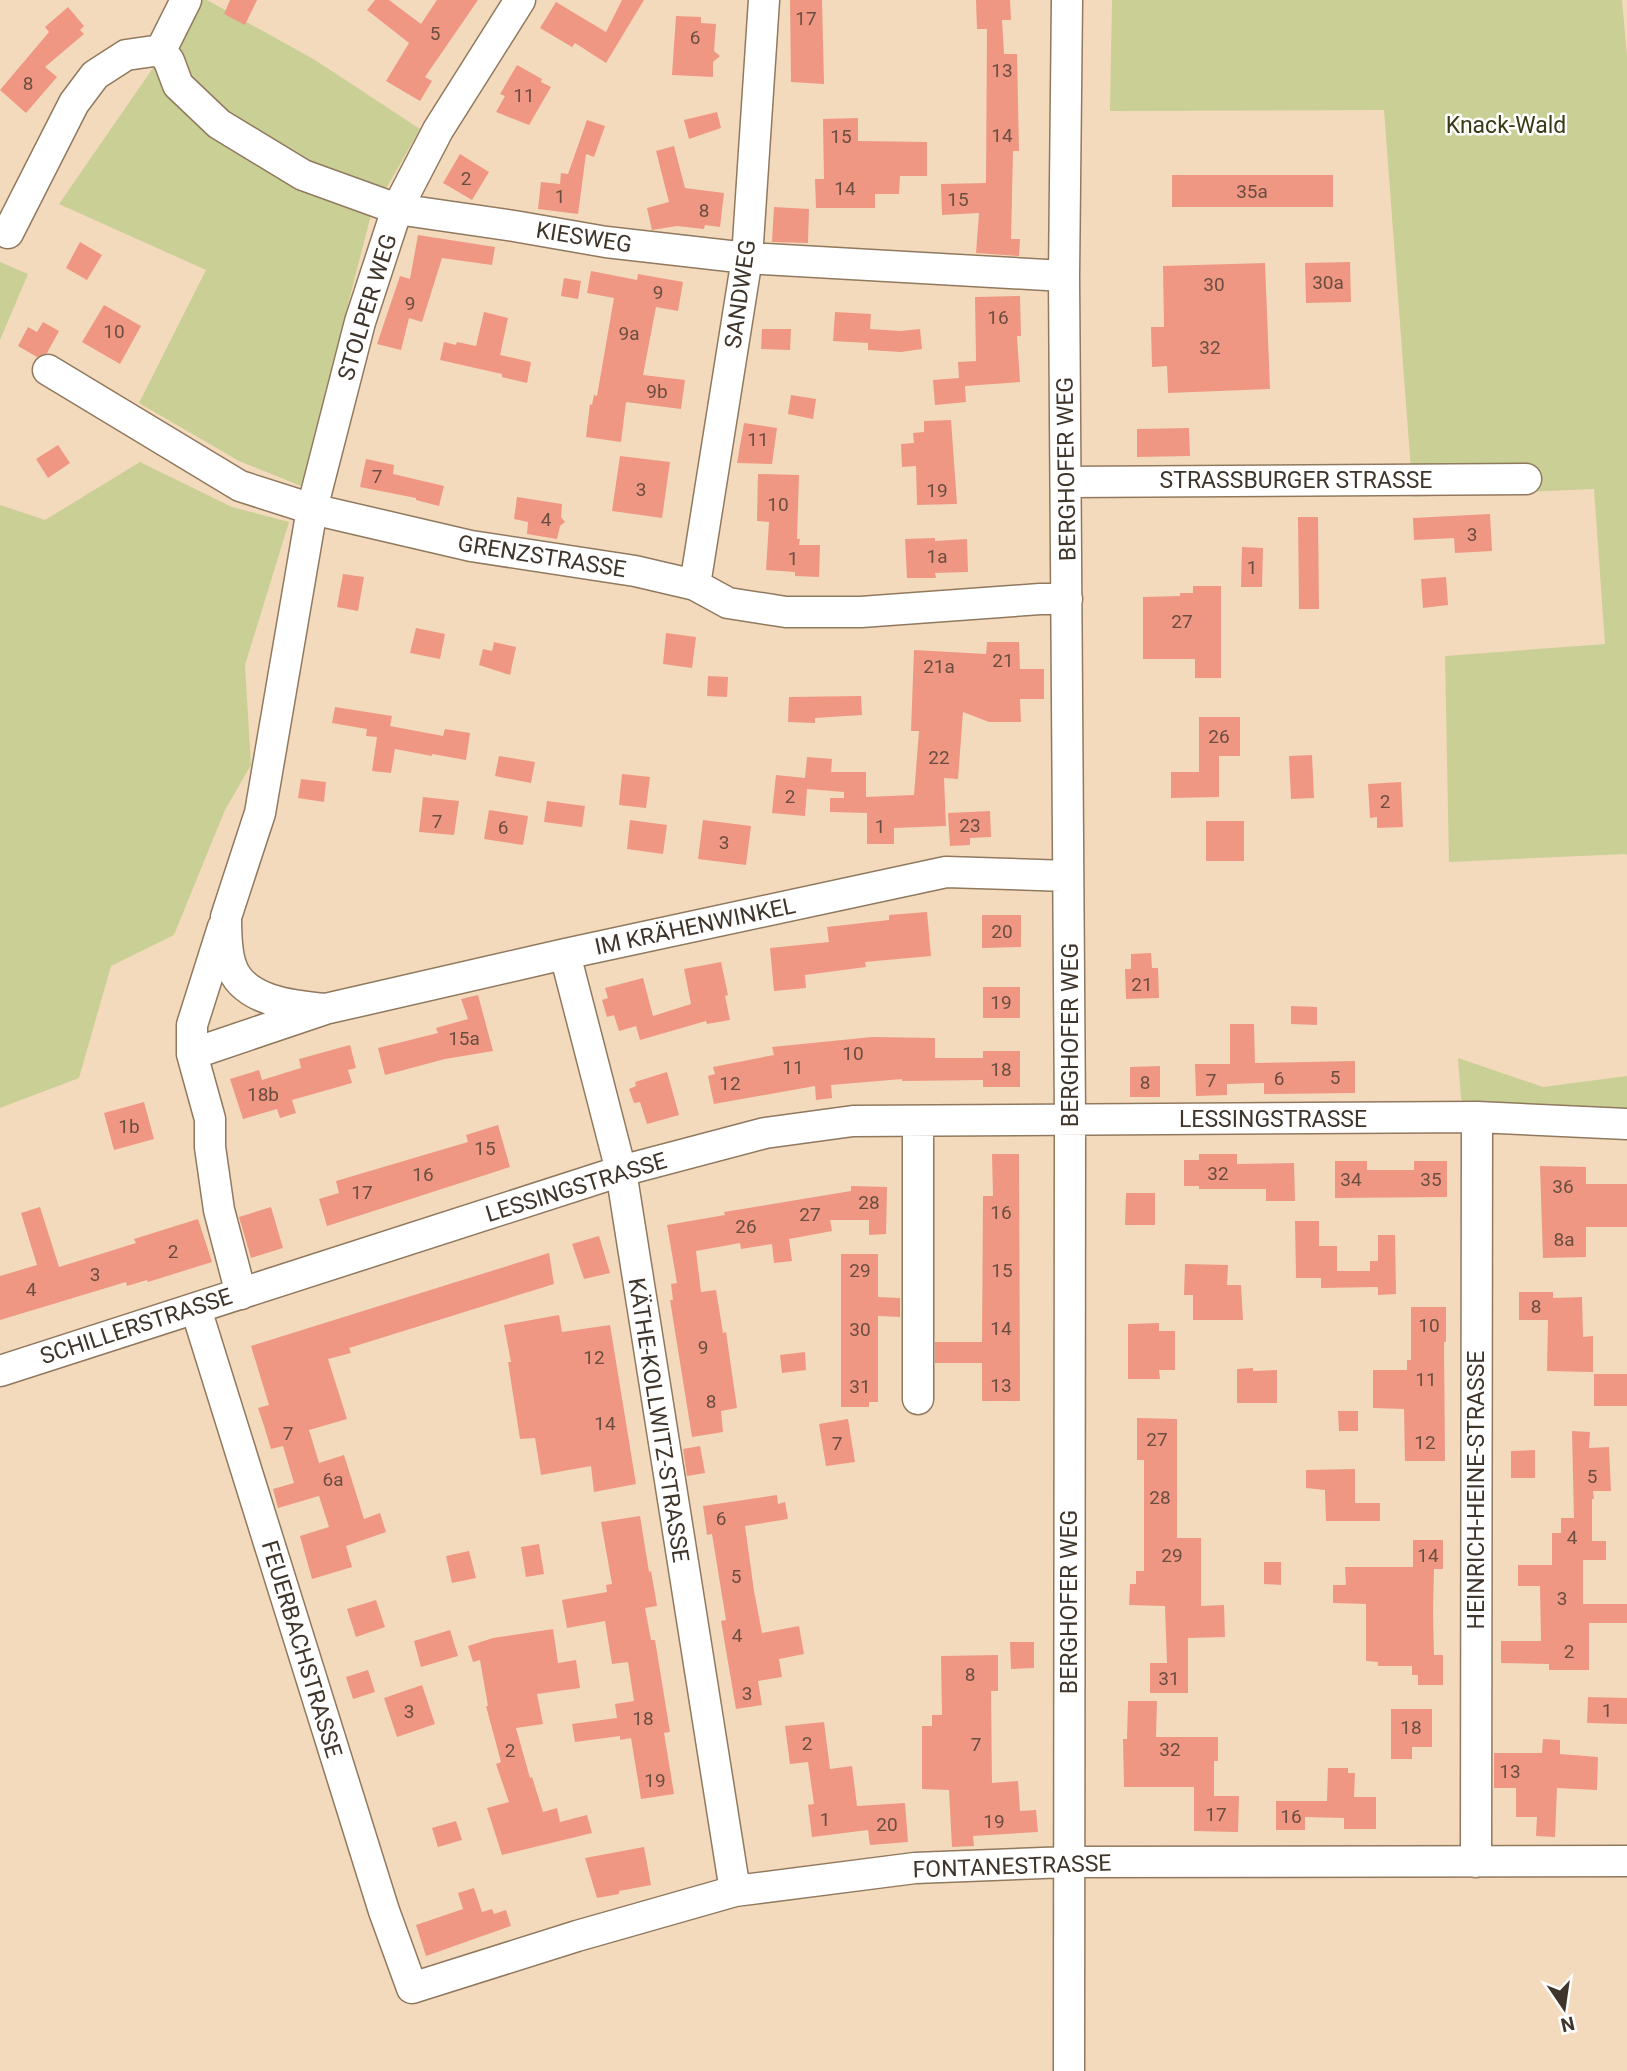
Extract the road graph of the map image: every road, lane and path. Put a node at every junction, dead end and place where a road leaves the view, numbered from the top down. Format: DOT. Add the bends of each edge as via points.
graph roads {
  1 [pos="186,0"];
  2 [pos="520,0"];
  3 [pos="764,0"];
  4 [pos="1067,0"];
  5 [pos="161,50"];
  6 [pos="397,209"];
  7 [pos="8,233"];
  8 [pos="747,258"];
  9 [pos="1065,276"];
  10 [pos="48,370"];
  11 [pos="1526,479"];
  12 [pos="1067,482"];
  13 [pos="312,509"];
  14 [pos="695,585"];
  15 [pos="1067,599"];
  16 [pos="289,643"];
  17 [pos="1068,876"];
  18 [pos="226,917"];
  19 [pos="565,954"];
  20 [pos="325,1009"];
  21 [pos="192,1054"];
  22 [pos="1477,1117"];
  23 [pos="1070,1120"];
  24 [pos="918,1121"];
  25 [pos="1627,1124"];
  26 [pos="621,1171"];
  27 [pos="241,1294"];
  28 [pos="196,1309"];
  29 [pos="0,1371"];
  30 [pos="918,1399"];
  31 [pos="1627,1861"];
  32 [pos="1069,1862"];
  33 [pos="1476,1862"];
  34 [pos="735,1891"];
  35 [pos="412,1988"];
  36 [pos="1069,2071"];
  1 -- 5 [label="street"];
  2 -- 6 [label="street, STOLPER WEG" via="438,130"];
  3 -- 8 [label="street, SANDWEG"];
  4 -- 9 [label="street, BERGHOFER WEG"];
  5 -- 6 [label="street, KIESWEG" via="178,85 219,124 303,175"];
  5 -- 7 [label="street" via="127,55 95,75 74,103"];
  6 -- 8 [label="street, KIESWEG" via="606,242"];
  6 -- 13 [label="street, STOLPER WEG" via="360,322"];
  8 -- 9 [label="street, KIESWEG"];
  8 -- 14 [label="street, SANDWEG"];
  9 -- 12 [label="street, BERGHOFER WEG"];
  10 -- 13 [label="street, GRENZSTRASSE" via="240,486"];
  11 -- 12 [label="street, STRASSBURGER STRASSE"];
  12 -- 15 [label="street, BERGHOFER WEG"];
  13 -- 14 [label="street, GRENZSTRASSE" via="471,546 635,571"];
  13 -- 16 [label="street, STOLPER WEG"];
  14 -- 15 [label="street, GRENZSTRASSE" via="728,603 786,612"];
  15 -- 17 [label="street, BERGHOFER WEG"];
  16 -- 18 [label="street, IM KRÄHENWINKEL" via="260,813"];
  17 -- 19 [label="street, IM KRÄHENWINKEL" via="946,872"];
  17 -- 23 [label="street, BERGHOFER WEG"];
  18 -- 20 [label="street, IM KRÄHENWINKEL" via="231,967 247,988 300,1006"];
  18 -- 21 [label="street, SCHILLERSTRASSE" via="192,1025"];
  19 -- 20 [label="street, IM KRÄHENWINKEL"];
  19 -- 26 [label="street, KÄTHE-KOLLWITZ-STRASSE"];
  20 -- 21 [label="street, IM KRÄHENWINKEL"];
  21 -- 27 [label="street, SCHILLERSTRASSE" via="209,1119 219,1210"];
  22 -- 23 [label="street, LESSINGSTRASSE"];
  22 -- 25 [label="street, LESSINGSTRASSE"];
  22 -- 33 [label="street, HEINRICH-HEINE-STRASSE"];
  23 -- 24 [label="street, LESSINGSTRASSE"];
  23 -- 32 [label="street, BERGHOFER WEG"];
  24 -- 26 [label="street, LESSINGSTRASSE" via="853,1121 765,1133"];
  24 -- 30 [label="street"];
  26 -- 27 [label="street, LESSINGSTRASSE"];
  26 -- 34 [label="street, KÄTHE-KOLLWITZ-STRASSE"];
  27 -- 28 [label="street, SCHILLERSTRASSE"];
  28 -- 29 [label="street, SCHILLERSTRASSE"];
  28 -- 35 [label="street, FEUERBACHSTRASSE"];
  31 -- 33 [label="street, FONTANESTRASSE"];
  32 -- 33 [label="street, FONTANESTRASSE"];
  32 -- 34 [label="street, FONTANESTRASSE" via="915,1868"];
  32 -- 36 [label="street, BERGHOFER WEG"];
  34 -- 35 [label="street, FONTANESTRASSE"];
}
